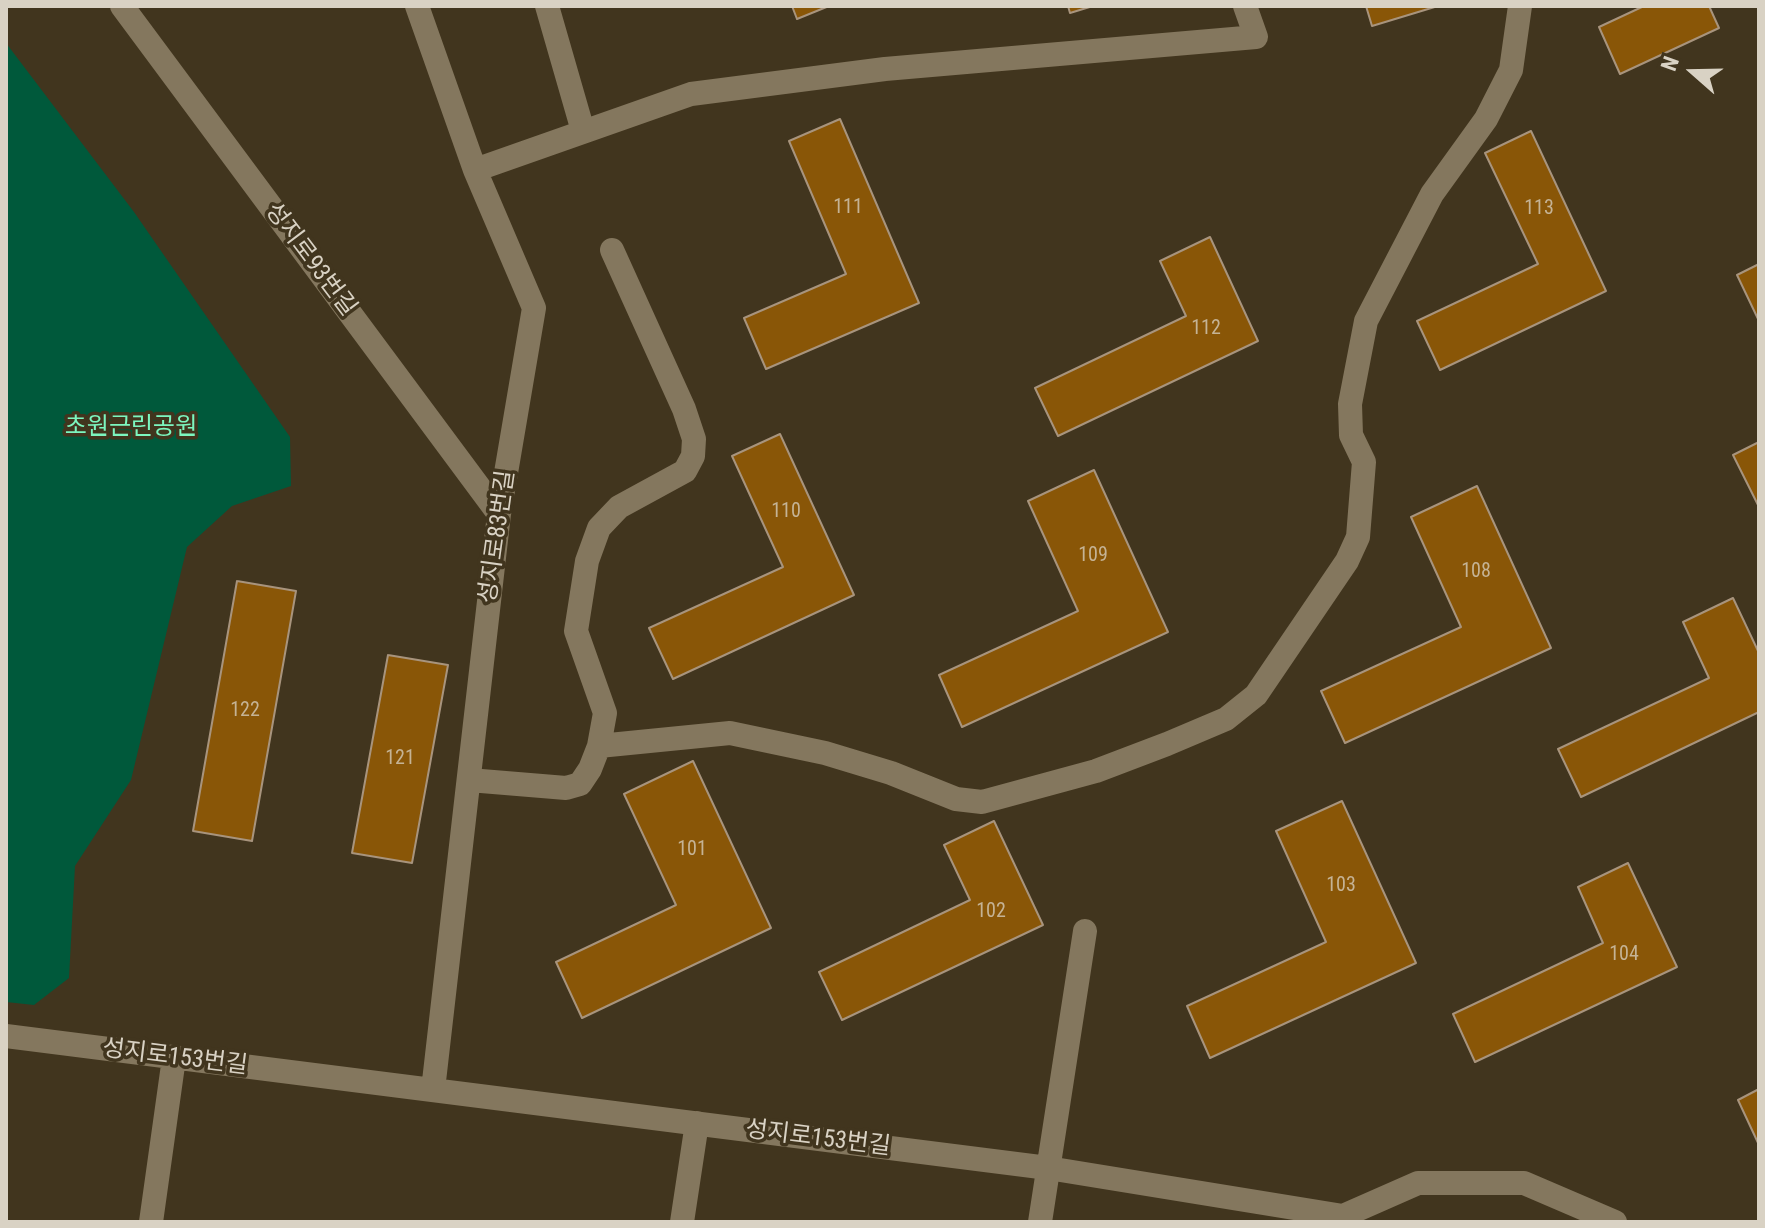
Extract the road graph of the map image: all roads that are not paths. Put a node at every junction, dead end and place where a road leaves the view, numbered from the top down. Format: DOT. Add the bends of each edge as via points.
graph roads {
  1 [pos="122,6"];
  2 [pos="417,6"];
  3 [pos="547,6"];
  4 [pos="1245,6"];
  5 [pos="1520,6"];
  6 [pos="583,131"];
  7 [pos="475,170"];
  8 [pos="612,250"];
  9 [pos="499,514"];
  10 [pos="599,746"];
  11 [pos="469,780"];
  12 [pos="1085,931"];
  13 [pos="6,1036"];
  14 [pos="174,1058"];
  15 [pos="433,1090"];
  16 [pos="697,1123"];
  17 [pos="1048,1168"];
  18 [pos="151,1222"];
  19 [pos="682,1222"];
  20 [pos="1040,1222"];
  21 [pos="1615,1222"];
  1 -- 9 [label="street, 성지로93번길"];
  2 -- 7 [label="street, 성지로83번길"];
  3 -- 6 [label="street"];
  4 -- 6 [label="street" via="1256,37 885,69 691,94"];
  5 -- 10 [label="street" via="1511,70 1486,119 1432,194 1366,321 1350,404 1351,435 1364,462 1358,537 1256,695 1226,719 1167,744 1096,771 982,802 956,799 825,753 730,733"];
  6 -- 7 [label="street"];
  7 -- 9 [label="street, 성지로83번길" via="534,308"];
  8 -- 10 [label="street" via="694,439 685,471 619,507 599,528 587,561 576,631 605,713"];
  9 -- 11 [label="street, 성지로83번길"];
  10 -- 11 [label="street" via="580,784 566,788"];
  11 -- 15 [label="street, 성지로83번길"];
  12 -- 17 [label="street"];
  13 -- 14 [label="street, 성지로153번길"];
  14 -- 15 [label="street, 성지로153번길"];
  14 -- 18 [label="street"];
  15 -- 16 [label="street, 성지로153번길"];
  16 -- 17 [label="street, 성지로153번길"];
  16 -- 19 [label="street"];
  17 -- 20 [label="street"];
  17 -- 21 [label="street, 성지로153번길" via="1343,1216 1418,1183 1524,1183"];
}
